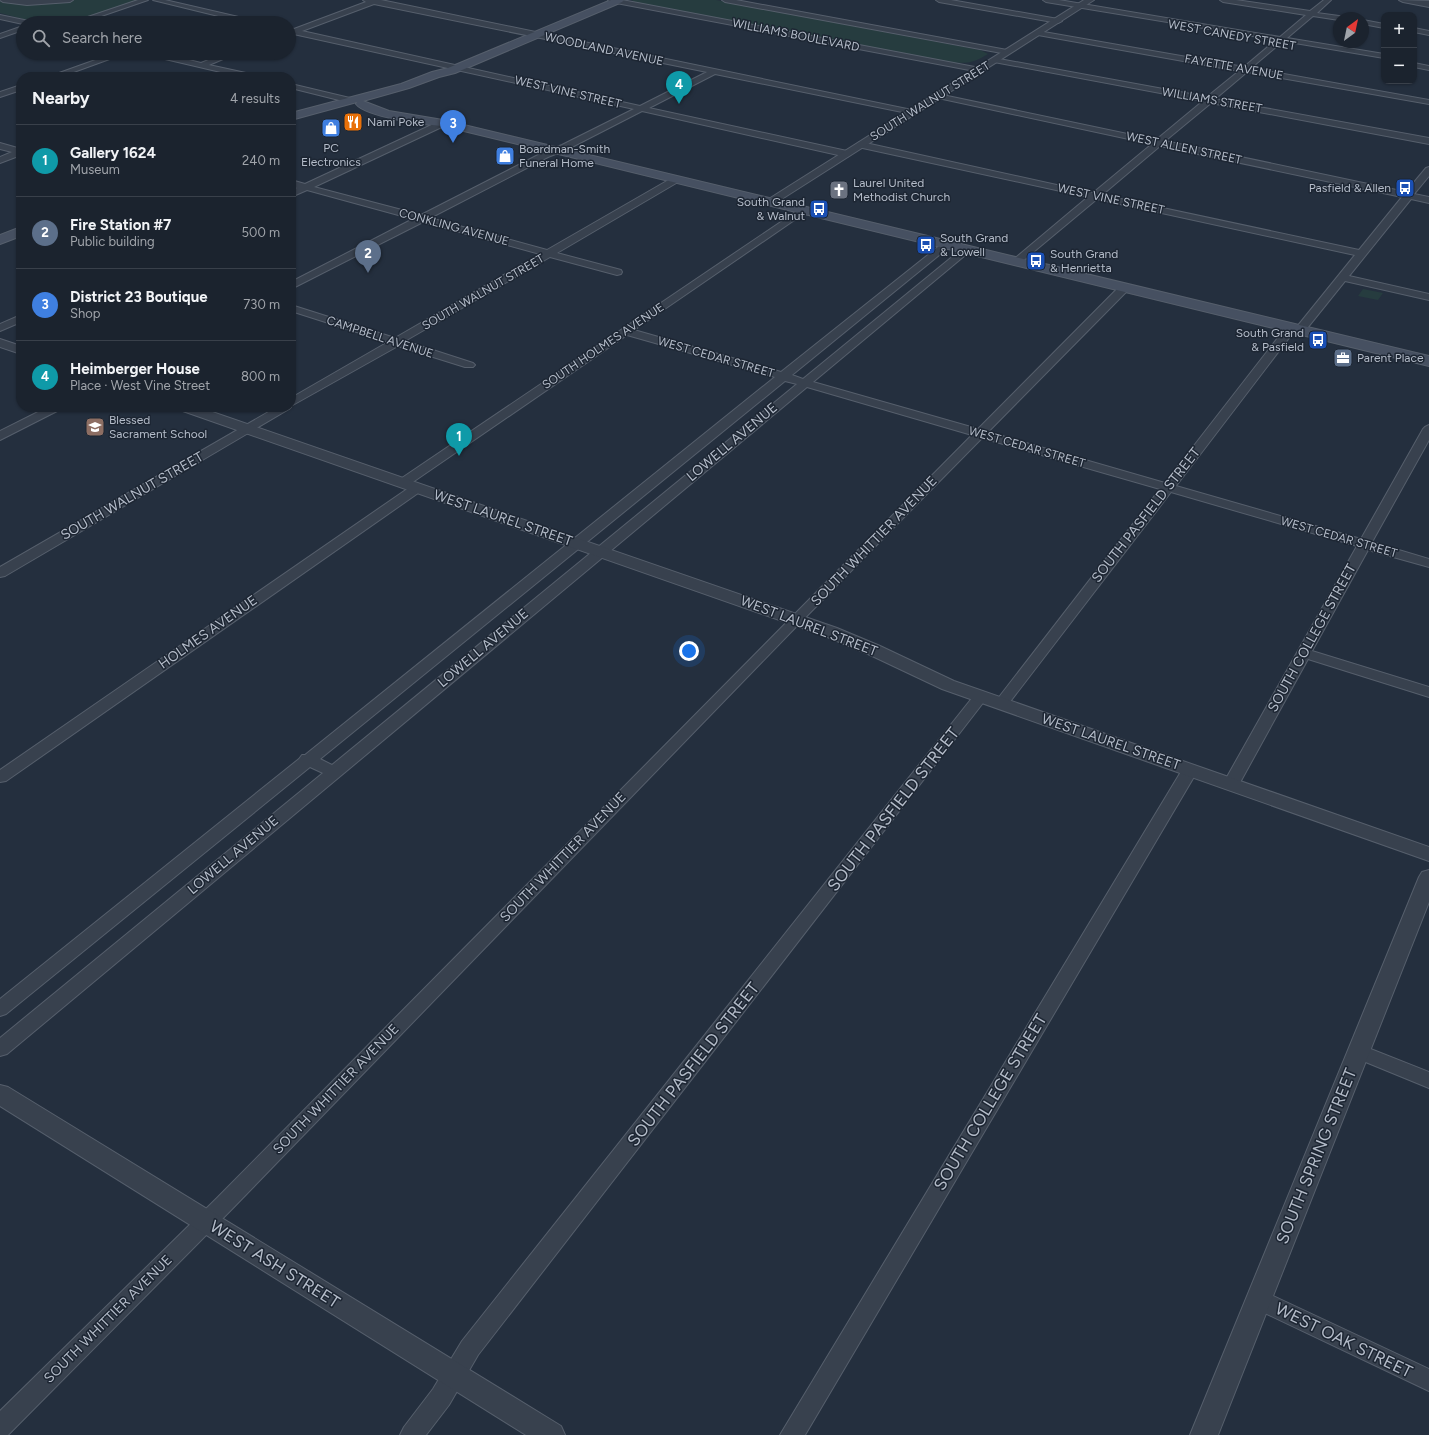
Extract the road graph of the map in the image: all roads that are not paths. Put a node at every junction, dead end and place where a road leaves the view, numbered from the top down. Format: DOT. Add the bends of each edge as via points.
graph roads {
  1 [pos="3,0"];
  2 [pos="70,0"];
  3 [pos="145,0"];
  4 [pos="156,0"];
  5 [pos="366,0"];
  6 [pos="615,0"];
  7 [pos="725,0"];
  8 [pos="939,0"];
  9 [pos="1046,0"];
  10 [pos="1090,0"];
  11 [pos="1223,0"];
  12 [pos="1328,0"];
  13 [pos="1403,0"];
  14 [pos="377,1"];
  15 [pos="1429,4"];
  16 [pos="1081,6"];
  17 [pos="1311,14"];
  18 [pos="96,16"];
  19 [pos="226,16"];
  20 [pos="0,17"];
  21 [pos="1333,17"];
  22 [pos="16,21"];
  23 [pos="1058,21"];
  24 [pos="1369,23"];
  25 [pos="1381,25"];
  26 [pos="296,29"];
  27 [pos="16,30"];
  28 [pos="1417,31"];
  29 [pos="296,32"];
  30 [pos="1038,33"];
  31 [pos="1429,33"];
  32 [pos="535,35"];
  33 [pos="0,36"];
  34 [pos="1279,40"];
  35 [pos="1008,52"];
  36 [pos="1381,56"];
  37 [pos="1381,59"];
  38 [pos="102,60"];
  39 [pos="181,60"];
  40 [pos="215,60"];
  41 [pos="994,60"];
  42 [pos="1417,61"];
  43 [pos="1429,63"];
  44 [pos="202,65"];
  45 [pos="1417,66"];
  46 [pos="1429,68"];
  47 [pos="455,69"];
  48 [pos="1244,69"];
  49 [pos="980,70"];
  50 [pos="67,72"];
  51 [pos="233,72"];
  52 [pos="713,72"];
  53 [pos="5,84"];
  54 [pos="16,87"];
  55 [pos="296,87"];
  56 [pos="16,89"];
  57 [pos="325,94"];
  58 [pos="0,95"];
  59 [pos="395,95"];
  60 [pos="938,96"];
  61 [pos="1209,100"];
  62 [pos="356,102"];
  63 [pos="1429,102"];
  64 [pos="640,108"];
  65 [pos="318,109"];
  66 [pos="402,111"];
  67 [pos="912,112"];
  68 [pos="296,116"];
  69 [pos="296,121"];
  70 [pos="443,123"];
  71 [pos="1429,141"];
  72 [pos="1158,142"];
  73 [pos="861,145"];
  74 [pos="0,146"];
  75 [pos="555,150"];
  76 [pos="16,151"];
  77 [pos="16,154"];
  78 [pos="847,154"];
  79 [pos="0,160"];
  80 [pos="1429,170"];
  81 [pos="675,180"];
  82 [pos="296,184"];
  83 [pos="306,187"];
  84 [pos="296,192"];
  85 [pos="1095,196"];
  86 [pos="1408,196"];
  87 [pos="1429,200"];
  88 [pos="770,202"];
  89 [pos="803,210"];
  90 [pos="422,219"];
  91 [pos="16,233"];
  92 [pos="0,240"];
  93 [pos="946,245"];
  94 [pos="966,250"];
  95 [pos="549,254"];
  96 [pos="1362,254"];
  97 [pos="1016,262"];
  98 [pos="616,272"];
  99 [pos="1342,278"];
  100 [pos="296,283"];
  101 [pos="1125,288"];
  102 [pos="1429,297"];
  103 [pos="296,310"];
  104 [pos="16,320"];
  105 [pos="0,328"];
  106 [pos="1296,329"];
  107 [pos="626,331"];
  108 [pos="397,342"];
  109 [pos="0,343"];
  110 [pos="16,348"];
  111 [pos="1429,361"];
  112 [pos="469,365"];
  113 [pos="784,376"];
  114 [pos="805,382"];
  115 [pos="296,400"];
  116 [pos="47,412"];
  117 [pos="199,412"];
  118 [pos="276,412"];
  119 [pos="247,429"];
  120 [pos="1429,429"];
  121 [pos="979,433"];
  122 [pos="0,436"];
  123 [pos="1416,452"];
  124 [pos="1429,455"];
  125 [pos="410,485"];
  126 [pos="1168,487"];
  127 [pos="575,543"];
  128 [pos="1364,544"];
  129 [pos="600,551"];
  130 [pos="1429,563"];
  131 [pos="0,573"];
  132 [pos="796,619"];
  133 [pos="1304,653"];
  134 [pos="1429,692"];
  135 [pos="981,696"];
  136 [pos="1001,704"];
  137 [pos="307,759"];
  138 [pos="1190,770"];
  139 [pos="334,772"];
  140 [pos="0,777"];
  141 [pos="1231,784"];
  142 [pos="1429,854"];
  143 [pos="1429,877"];
  144 [pos="0,1008"];
  145 [pos="0,1049"];
  146 [pos="1358,1051"];
  147 [pos="1429,1080"];
  148 [pos="0,1094"];
  149 [pos="206,1221"];
  150 [pos="1258,1299"];
  151 [pos="454,1375"];
  152 [pos="1429,1380"];
  153 [pos="0,1427"];
  154 [pos="412,1435"];
  155 [pos="550,1435"];
  156 [pos="792,1435"];
  157 [pos="1204,1435"];
  1 -- 2 [label="street" via="26,3"];
  3 -- 18 [label="street"];
  4 -- 19 [label="street"];
  5 -- 14 [label="street, WOODLAND AVENUE"];
  6 -- 32 [label="main road"];
  6 -- 49 [label="street, WILLIAMS BOULEVARD"];
  7 -- 35 [label="street, WILLIAMS BOULEVARD"];
  8 -- 23 [label="street"];
  9 -- 16 [label="street, WEST CANEDY STREET"];
  10 -- 16 [label="street, SOUTH WALNUT STREET"];
  11 -- 17 [label="street"];
  12 -- 17 [label="street"];
  13 -- 15 [label="street"];
  14 -- 26 [label="street"];
  14 -- 32 [label="street, WOODLAND AVENUE"];
  16 -- 23 [label="street, SOUTH WALNUT STREET"];
  16 -- 34 [label="street, WEST CANEDY STREET" via="1098,12"];
  17 -- 21 [label="street"];
  17 -- 34 [label="street"];
  20 -- 22 [label="street"];
  23 -- 30 [label="street, SOUTH WALNUT STREET"];
  24 -- 25 [label="street"];
  27 -- 33 [label="street"];
  28 -- 31 [label="street"];
  29 -- 47 [label="street, WEST VINE STREET"];
  30 -- 35 [label="street, SOUTH WALNUT STREET"];
  30 -- 48 [label="street, FAYETTE AVENUE"];
  32 -- 47 [label="main road"];
  32 -- 52 [label="street, WOODLAND AVENUE"];
  34 -- 36 [label="street, WEST CANEDY STREET"];
  34 -- 37 [label="street, WEST CANEDY STREET"];
  34 -- 48 [label="street"];
  35 -- 41 [label="street, SOUTH WALNUT STREET"];
  38 -- 50 [label="street"];
  39 -- 44 [label="street"];
  40 -- 44 [label="street"];
  41 -- 49 [label="street, SOUTH WALNUT STREET"];
  41 -- 61 [label="street, WILLIAMS STREET"];
  42 -- 43 [label="street"];
  44 -- 51 [label="street"];
  45 -- 46 [label="street"];
  47 -- 59 [label="main road" via="428,84"];
  47 -- 62 [label="main road"];
  47 -- 64 [label="street, WEST VINE STREET"];
  48 -- 61 [label="street"];
  48 -- 63 [label="street, FAYETTE AVENUE"];
  49 -- 60 [label="street, SOUTH WALNUT STREET"];
  52 -- 64 [label="street"];
  52 -- 67 [label="street, WOODLAND AVENUE"];
  53 -- 54 [label="street"];
  55 -- 57 [label="street"];
  56 -- 58 [label="street"];
  57 -- 62 [label="street"];
  57 -- 65 [label="main road" via="328,103"];
  59 -- 62 [label="main road"];
  59 -- 66 [label="main road" via="385,102"];
  60 -- 67 [label="street, SOUTH WALNUT STREET"];
  60 -- 72 [label="street, WEST ALLEN STREET"];
  61 -- 71 [label="street, WILLIAMS STREET"];
  61 -- 72 [label="street"];
  62 -- 65 [label="main road"];
  62 -- 66 [label="main road"];
  62 -- 69 [label="main road"];
  62 -- 70 [label="main road" via="365,108 384,113 431,123"];
  64 -- 75 [label="street"];
  64 -- 78 [label="street, WEST VINE STREET"];
  65 -- 68 [label="main road"];
  66 -- 70 [label="main road" via="438,119"];
  67 -- 73 [label="street, SOUTH WALNUT STREET"];
  70 -- 75 [label="main road"];
  70 -- 83 [label="street"];
  72 -- 85 [label="street"];
  72 -- 86 [label="street, WEST ALLEN STREET"];
  73 -- 78 [label="street, SOUTH WALNUT STREET"];
  73 -- 85 [label="street, WEST VINE STREET"];
  74 -- 76 [label="street"];
  75 -- 81 [label="main road"];
  75 -- 90 [label="street"];
  77 -- 79 [label="street"];
  78 -- 88 [label="street, SOUTH WALNUT STREET"];
  80 -- 86 [label="street, SOUTH PASFIELD STREET"];
  81 -- 88 [label="main road"];
  81 -- 95 [label="street, SOUTH WALNUT STREET"];
  82 -- 83 [label="street, CONKLING AVENUE"];
  83 -- 84 [label="street"];
  83 -- 90 [label="street, CONKLING AVENUE"];
  85 -- 96 [label="street, WEST VINE STREET"];
  85 -- 97 [label="street"];
  86 -- 87 [label="street, WEST ALLEN STREET"];
  86 -- 96 [label="street, SOUTH PASFIELD STREET"];
  88 -- 89 [label="main road"];
  89 -- 93 [label="main road"];
  89 -- 107 [label="street, SOUTH HOLMES AVENUE"];
  90 -- 95 [label="street, CONKLING AVENUE"];
  90 -- 100 [label="street"];
  91 -- 92 [label="main road"];
  93 -- 94 [label="main road"];
  93 -- 113 [label="street, LOWELL AVENUE"];
  94 -- 97 [label="main road"];
  94 -- 114 [label="street, LOWELL AVENUE"];
  95 -- 98 [label="street, CONKLING AVENUE"];
  95 -- 108 [label="street, SOUTH WALNUT STREET"];
  96 -- 99 [label="street, SOUTH PASFIELD STREET"];
  97 -- 101 [label="main road"];
  99 -- 102 [label="street"];
  99 -- 106 [label="street, SOUTH PASFIELD STREET"];
  101 -- 106 [label="main road"];
  101 -- 121 [label="street, SOUTH WHITTIER AVENUE"];
  103 -- 108 [label="street, CAMPBELL AVENUE"];
  104 -- 105 [label="street"];
  106 -- 111 [label="main road"];
  106 -- 126 [label="street, SOUTH PASFIELD STREET"];
  107 -- 113 [label="street, WEST CEDAR STREET"];
  107 -- 125 [label="street, SOUTH HOLMES AVENUE"];
  108 -- 112 [label="street, CAMPBELL AVENUE"];
  108 -- 115 [label="street, SOUTH WALNUT STREET"];
  109 -- 110 [label="street"];
  113 -- 114 [label="street, WEST CEDAR STREET"];
  113 -- 127 [label="street, LOWELL AVENUE"];
  114 -- 121 [label="street, WEST CEDAR STREET"];
  114 -- 129 [label="street, LOWELL AVENUE"];
  116 -- 122 [label="street"];
  117 -- 119 [label="street, WEST LAUREL STREET"];
  118 -- 119 [label="street, SOUTH WALNUT STREET"];
  119 -- 125 [label="street, WEST LAUREL STREET"];
  119 -- 131 [label="street, SOUTH WALNUT STREET"];
  120 -- 123 [label="street, SOUTH COLLEGE STREET"];
  121 -- 126 [label="street, WEST CEDAR STREET"];
  121 -- 132 [label="street, SOUTH WHITTIER AVENUE"];
  123 -- 124 [label="street"];
  123 -- 128 [label="street, SOUTH COLLEGE STREET"];
  125 -- 127 [label="street, WEST LAUREL STREET"];
  125 -- 140 [label="street, HOLMES AVENUE"];
  126 -- 128 [label="street, WEST CEDAR STREET"];
  126 -- 136 [label="street, SOUTH PASFIELD STREET"];
  127 -- 129 [label="street, WEST LAUREL STREET"];
  127 -- 137 [label="street, LOWELL AVENUE"];
  128 -- 130 [label="street, WEST CEDAR STREET"];
  128 -- 133 [label="street, SOUTH COLLEGE STREET"];
  129 -- 132 [label="street, WEST LAUREL STREET"];
  129 -- 139 [label="street, LOWELL AVENUE"];
  132 -- 135 [label="street, WEST LAUREL STREET" via="850,639 928,676"];
  132 -- 149 [label="street, SOUTH WHITTIER AVENUE"];
  133 -- 134 [label="street"];
  133 -- 141 [label="street, SOUTH COLLEGE STREET"];
  135 -- 136 [label="street, WEST LAUREL STREET"];
  135 -- 151 [label="street, SOUTH PASFIELD STREET" via="470,1348"];
  136 -- 138 [label="street, WEST LAUREL STREET"];
  137 -- 139 [label="street"];
  137 -- 144 [label="street, LOWELL AVENUE"];
  138 -- 141 [label="street, WEST LAUREL STREET"];
  138 -- 156 [label="street, SOUTH COLLEGE STREET"];
  139 -- 145 [label="street, LOWELL AVENUE"];
  141 -- 142 [label="street, WEST LAUREL STREET"];
  143 -- 146 [label="street, SOUTH SPRING STREET"];
  146 -- 147 [label="street"];
  146 -- 150 [label="street, SOUTH SPRING STREET"];
  148 -- 149 [label="street, WEST ASH STREET"];
  149 -- 151 [label="street, WEST ASH STREET"];
  149 -- 153 [label="street, SOUTH WHITTIER AVENUE"];
  150 -- 152 [label="street, WEST OAK STREET"];
  150 -- 157 [label="street, SOUTH SPRING STREET"];
  151 -- 154 [label="street, SOUTH PASFIELD STREET"];
  151 -- 155 [label="street, WEST ASH STREET"];
}
